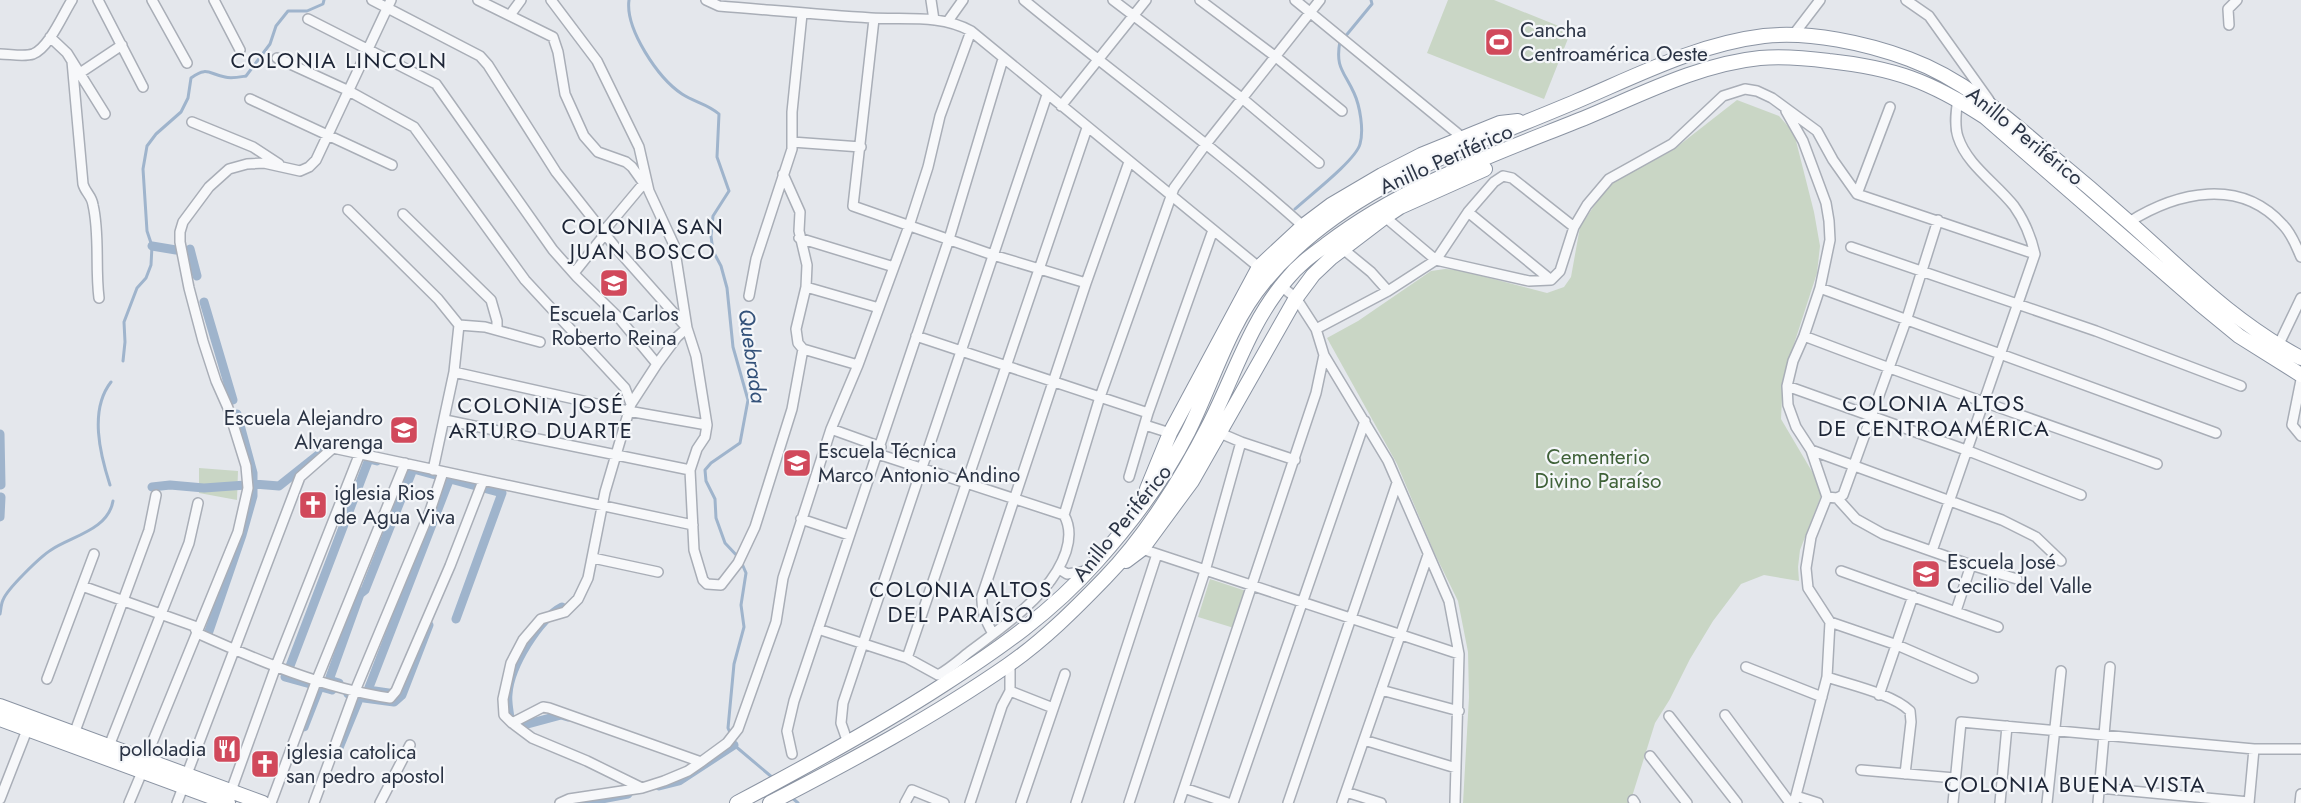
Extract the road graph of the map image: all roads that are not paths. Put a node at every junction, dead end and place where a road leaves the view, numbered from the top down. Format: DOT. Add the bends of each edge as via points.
graph roads {
  1 [pos="72,0"];
  2 [pos="98,0"];
  3 [pos="152,0"];
  4 [pos="214,0"];
  5 [pos="372,0"];
  6 [pos="478,0"];
  7 [pos="521,0"];
  8 [pos="551,0"];
  9 [pos="706,0"];
  10 [pos="776,0"];
  11 [pos="931,0"];
  12 [pos="963,0"];
  13 [pos="1024,0"];
  14 [pos="1113,0"];
  15 [pos="1146,0"];
  16 [pos="1200,0"];
  17 [pos="1295,0"];
  18 [pos="1320,0"];
  19 [pos="1820,0"];
  20 [pos="1906,0"];
  21 [pos="2237,0"];
  22 [pos="389,4"];
  23 [pos="776,11"];
  24 [pos="1310,11"];
  25 [pos="802,14"];
  26 [pos="510,15"];
  27 [pos="1133,16"];
  28 [pos="308,19"];
  29 [pos="874,19"];
  30 [pos="934,20"];
  31 [pos="948,21"];
  32 [pos="2229,25"];
  33 [pos="971,31"];
  34 [pos="1794,34"];
  35 [pos="50,37"];
  36 [pos="122,45"];
  37 [pos="367,48"];
  38 [pos="240,50"];
  39 [pos="0,54"];
  40 [pos="1276,57"];
  41 [pos="278,58"];
  42 [pos="1003,59"];
  43 [pos="72,61"];
  44 [pos="1097,61"];
  45 [pos="187,63"];
  46 [pos="80,73"];
  47 [pos="143,87"];
  48 [pos="347,90"];
  49 [pos="1047,95"];
  50 [pos="250,99"];
  51 [pos="1243,99"];
  52 [pos="1958,99"];
  53 [pos="1992,105"];
  54 [pos="1061,106"];
  55 [pos="1783,106"];
  56 [pos="1890,107"];
  57 [pos="1342,111"];
  58 [pos="105,114"];
  59 [pos="1535,118"];
  60 [pos="192,122"];
  61 [pos="1087,128"];
  62 [pos="1548,133"];
  63 [pos="327,134"];
  64 [pos="1463,138"];
  65 [pos="792,142"];
  66 [pos="1206,144"];
  67 [pos="861,147"];
  68 [pos="1129,162"];
  69 [pos="1319,163"];
  70 [pos="280,165"];
  71 [pos="392,165"];
  72 [pos="783,174"];
  73 [pos="647,187"];
  74 [pos="1857,194"];
  75 [pos="1171,197"];
  76 [pos="348,210"];
  77 [pos="1468,212"];
  78 [pos="403,214"];
  79 [pos="1385,217"];
  80 [pos="1938,220"];
  81 [pos="2129,222"];
  82 [pos="909,226"];
  83 [pos="1303,226"];
  84 [pos="1574,227"];
  85 [pos="1213,230"];
  86 [pos="604,233"];
  87 [pos="800,238"];
  88 [pos="949,239"];
  89 [pos="1851,247"];
  90 [pos="1342,249"];
  91 [pos="2035,254"];
  92 [pos="993,255"];
  93 [pos="2301,257"];
  94 [pos="1436,260"];
  95 [pos="894,267"];
  96 [pos="1260,268"];
  97 [pos="1038,269"];
  98 [pos="1922,270"];
  99 [pos="574,273"];
  100 [pos="1551,279"];
  101 [pos="1086,283"];
  102 [pos="806,287"];
  103 [pos="1820,288"];
  104 [pos="1388,291"];
  105 [pos="1291,294"];
  106 [pos="749,296"];
  107 [pos="99,298"];
  108 [pos="2301,298"];
  109 [pos="2017,304"];
  110 [pos="879,308"];
  111 [pos="1907,318"];
  112 [pos="459,325"];
  113 [pos="687,327"];
  114 [pos="1316,329"];
  115 [pos="497,330"];
  116 [pos="916,336"];
  117 [pos="1804,336"];
  118 [pos="540,342"];
  119 [pos="2278,346"];
  120 [pos="803,349"];
  121 [pos="961,352"];
  122 [pos="2000,353"];
  123 [pos="1324,356"];
  124 [pos="2301,358"];
  125 [pos="657,364"];
  126 [pos="858,365"];
  127 [pos="1006,367"];
  128 [pos="1887,368"];
  129 [pos="454,372"];
  130 [pos="2301,375"];
  131 [pos="2301,380"];
  132 [pos="1053,382"];
  133 [pos="1787,386"];
  134 [pos="2241,386"];
  135 [pos="1100,397"];
  136 [pos="1982,401"];
  137 [pos="629,409"];
  138 [pos="1148,413"];
  139 [pos="1870,416"];
  140 [pos="445,420"];
  141 [pos="1365,421"];
  142 [pos="707,425"];
  143 [pos="1145,425"];
  144 [pos="831,429"];
  145 [pos="1170,433"];
  146 [pos="1220,433"];
  147 [pos="2216,433"];
  148 [pos="2301,436"];
  149 [pos="1241,442"];
  150 [pos="879,450"];
  151 [pos="1810,450"];
  152 [pos="1966,450"];
  153 [pos="360,453"];
  154 [pos="612,456"];
  155 [pos="1295,460"];
  156 [pos="404,464"];
  157 [pos="2157,464"];
  158 [pos="1854,466"];
  159 [pos="922,468"];
  160 [pos="690,470"];
  161 [pos="439,474"];
  162 [pos="1129,477"];
  163 [pos="1397,483"];
  164 [pos="968,484"];
  165 [pos="482,486"];
  166 [pos="156,495"];
  167 [pos="2081,495"];
  168 [pos="1832,498"];
  169 [pos="1015,500"];
  170 [pos="1950,500"];
  171 [pos="198,502"];
  172 [pos="602,506"];
  173 [pos="1138,509"];
  174 [pos="1064,515"];
  175 [pos="801,519"];
  176 [pos="693,525"];
  177 [pos="849,535"];
  178 [pos="1142,549"];
  179 [pos="1932,551"];
  180 [pos="94,554"];
  181 [pos="1157,554"];
  182 [pos="1428,555"];
  183 [pos="593,558"];
  184 [pos="2061,561"];
  185 [pos="1971,565"];
  186 [pos="1059,569"];
  187 [pos="1087,571"];
  188 [pos="1205,571"];
  189 [pos="1841,571"];
  190 [pos="658,572"];
  191 [pos="1108,576"];
  192 [pos="2017,579"];
  193 [pos="82,586"];
  194 [pos="1252,586"];
  195 [pos="1913,596"];
  196 [pos="123,601"];
  197 [pos="1303,601"];
  198 [pos="1956,611"];
  199 [pos="160,614"];
  200 [pos="1349,619"];
  201 [pos="1830,622"];
  202 [pos="1998,627"];
  203 [pos="818,629"];
  204 [pos="197,633"];
  205 [pos="993,634"];
  206 [pos="1400,635"];
  207 [pos="863,645"];
  208 [pos="1897,645"];
  209 [pos="235,650"];
  210 [pos="1459,654"];
  211 [pos="907,658"];
  212 [pos="1010,664"];
  213 [pos="276,666"];
  214 [pos="2110,667"];
  215 [pos="1746,668"];
  216 [pos="2061,671"];
  217 [pos="1065,674"];
  218 [pos="1827,677"];
  219 [pos="1973,678"];
  220 [pos="47,679"];
  221 [pos="315,684"];
  222 [pos="1381,690"];
  223 [pos="1010,691"];
  224 [pos="1879,694"];
  225 [pos="353,695"];
  226 [pos="1822,697"];
  227 [pos="0,706"];
  228 [pos="1053,708"];
  229 [pos="1459,711"];
  230 [pos="1725,715"];
  231 [pos="1669,716"];
  232 [pos="0,719"];
  233 [pos="515,721"];
  234 [pos="2007,726"];
  235 [pos="27,730"];
  236 [pos="2056,730"];
  237 [pos="74,734"];
  238 [pos="2105,736"];
  239 [pos="1364,740"];
  240 [pos="848,743"];
  241 [pos="410,745"];
  242 [pos="109,746"];
  243 [pos="2254,749"];
  244 [pos="2301,749"];
  245 [pos="792,754"];
  246 [pos="1650,756"];
  247 [pos="702,762"];
  248 [pos="143,766"];
  249 [pos="1456,768"];
  250 [pos="1861,770"];
  251 [pos="1905,774"];
  252 [pos="1955,778"];
  253 [pos="185,781"];
  254 [pos="642,788"];
  255 [pos="1184,788"];
  256 [pos="2099,788"];
  257 [pos="1346,792"];
  258 [pos="2301,794"];
  259 [pos="230,797"];
  260 [pos="0,799"];
  261 [pos="206,799"];
  262 [pos="1793,801"];
  263 [pos="129,803"];
  264 [pos="177,803"];
  265 [pos="263,803"];
  266 [pos="271,803"];
  267 [pos="314,803"];
  268 [pos="380,803"];
  269 [pos="560,803"];
  270 [pos="737,803"];
  271 [pos="770,803"];
  272 [pos="905,803"];
  273 [pos="944,803"];
  274 [pos="970,803"];
  275 [pos="1021,803"];
  276 [pos="1076,803"];
  277 [pos="1129,803"];
  278 [pos="1179,803"];
  279 [pos="1228,803"];
  280 [pos="1233,803"];
  281 [pos="1287,803"];
  282 [pos="1342,803"];
  283 [pos="1381,803"];
  284 [pos="1455,803"];
  285 [pos="1687,803"];
  286 [pos="1737,803"];
  287 [pos="1818,803"];
  288 [pos="1953,803"];
  289 [pos="2000,803"];
  290 [pos="2047,803"];
  291 [pos="2098,803"];
  292 [pos="2249,803"];
  293 [pos="2300,803"];
  1 -- 35 [label="street"];
  2 -- 36 [label="street"];
  3 -- 45 [label="street"];
  4 -- 38 [label="street"];
  5 -- 22 [label="street"];
  6 -- 26 [label="street"];
  7 -- 26 [label="street"];
  8 -- 73 [label="street" via="597,61 639,147"];
  9 -- 23 [label="street" via="719,6"];
  10 -- 23 [label="street"];
  11 -- 30 [label="street"];
  12 -- 31 [label="street"];
  13 -- 44 [label="street"];
  14 -- 27 [label="street"];
  15 -- 27 [label="street"];
  16 -- 40 [label="street"];
  17 -- 24 [label="street"];
  18 -- 24 [label="street"];
  19 -- 34 [label="street"];
  20 -- 53 [label="street" via="1929,16"];
  21 -- 32 [label="street" via="2228,9"];
  22 -- 37 [label="street"];
  22 -- 86 [label="street" via="480,56 556,172"];
  23 -- 25 [label="street"];
  24 -- 40 [label="street"];
  24 -- 64 [label="street"];
  25 -- 29 [label="street"];
  25 -- 65 [label="street"];
  26 -- 73 [label="street" via="553,37 565,94 584,136 598,152 632,166"];
  27 -- 44 [label="street"];
  27 -- 51 [label="street"];
  28 -- 37 [label="street"];
  29 -- 30 [label="street"];
  29 -- 67 [label="street"];
  30 -- 31 [label="street"];
  31 -- 33 [label="street"];
  33 -- 42 [label="street"];
  33 -- 82 [label="street" via="940,116"];
  34 -- 53 [label="highway, Anillo Periférico" via="1869,46 1913,60"];
  34 -- 59 [label="highway, Anillo Periférico" via="1762,36 1687,54"];
  35 -- 39 [label="street" via="31,55"];
  35 -- 43 [label="street"];
  36 -- 46 [label="street"];
  36 -- 47 [label="street"];
  37 -- 48 [label="street"];
  37 -- 99 [label="street" via="436,84 553,250"];
  40 -- 51 [label="street"];
  40 -- 57 [label="street"];
  41 -- 48 [label="street"];
  42 -- 49 [label="street"];
  42 -- 88 [label="street"];
  43 -- 46 [label="street"];
  43 -- 107 [label="street" via="83,184 93,202 98,231"];
  44 -- 54 [label="street"];
  44 -- 66 [label="street"];
  46 -- 58 [label="street"];
  48 -- 63 [label="street"];
  48 -- 137 [label="street" via="414,127 525,280 625,388"];
  49 -- 54 [label="street"];
  49 -- 92 [label="street"];
  50 -- 63 [label="street"];
  51 -- 66 [label="street"];
  51 -- 69 [label="street"];
  52 -- 62 [label="highway, Anillo Periférico" via="1883,68 1804,58 1761,58 1695,73"];
  52 -- 91 [label="street" via="1957,135 1965,152 2014,207"];
  52 -- 130 [label="highway, Anillo Periférico" via="1985,117 2239,336"];
  53 -- 81 [label="highway, Anillo Periférico"];
  54 -- 61 [label="street"];
  55 -- 74 [label="street" via="1817,131"];
  55 -- 84 [label="street" via="1745,89 1723,96 1671,144 1610,179"];
  55 -- 103 [label="street" via="1803,141 1826,203 1830,240"];
  56 -- 74 [label="street"];
  59 -- 64 [label="highway" via="1500,123"];
  59 -- 173 [label="highway, Anillo Periférico" via="1405,174 1308,237 1283,260 1243,312 1188,431 1165,474"];
  60 -- 70 [label="street" via="253,147"];
  61 -- 68 [label="street"];
  61 -- 97 [label="street"];
  62 -- 79 [label="highway" via="1509,158"];
  62 -- 191 [label="highway, Anillo Periférico" via="1383,205 1302,263 1264,308 1179,479"];
  63 -- 70 [label="street" via="309,167 300,171"];
  63 -- 71 [label="street"];
  64 -- 83 [label="highway" via="1382,175"];
  65 -- 67 [label="street"];
  65 -- 72 [label="street"];
  66 -- 75 [label="street" via="1178,180"];
  66 -- 83 [label="street"];
  67 -- 82 [label="street" via="853,206"];
  68 -- 75 [label="street"];
  68 -- 101 [label="street"];
  70 -- 204 [label="street" via="247,164 229,169 209,187 180,232 203,341 248,479 238,532"];
  72 -- 87 [label="street" via="800,212"];
  72 -- 106 [label="street" via="756,259"];
  73 -- 86 [label="street"];
  73 -- 113 [label="street" via="674,245"];
  74 -- 80 [label="street"];
  75 -- 85 [label="street"];
  75 -- 135 [label="street"];
  76 -- 112 [label="street"];
  77 -- 84 [label="street" via="1503,176 1512,178"];
  77 -- 94 [label="street"];
  77 -- 100 [label="street"];
  78 -- 115 [label="street" via="491,300"];
  79 -- 90 [label="highway"];
  79 -- 94 [label="street"];
  80 -- 91 [label="street"];
  80 -- 98 [label="street"];
  81 -- 93 [label="street" via="2171,201 2220,192 2265,208 2283,225"];
  81 -- 119 [label="highway, Anillo Periférico" via="2217,302"];
  82 -- 88 [label="street"];
  82 -- 95 [label="street"];
  83 -- 96 [label="highway"];
  84 -- 100 [label="street" via="1560,271"];
  85 -- 96 [label="street"];
  85 -- 138 [label="street"];
  86 -- 99 [label="street"];
  86 -- 113 [label="street"];
  87 -- 95 [label="street"];
  87 -- 102 [label="street" via="807,265"];
  88 -- 92 [label="street"];
  88 -- 116 [label="street"];
  89 -- 98 [label="street"];
  90 -- 104 [label="street"];
  90 -- 105 [label="highway"];
  91 -- 109 [label="street"];
  92 -- 97 [label="street"];
  92 -- 121 [label="street"];
  94 -- 100 [label="street" via="1529,281"];
  94 -- 104 [label="street"];
  95 -- 110 [label="street"];
  96 -- 145 [label="highway"];
  97 -- 101 [label="street"];
  97 -- 127 [label="street"];
  98 -- 109 [label="street"];
  98 -- 111 [label="street"];
  99 -- 125 [label="street" via="620,318"];
  101 -- 132 [label="street"];
  102 -- 110 [label="street"];
  102 -- 120 [label="street" via="796,329"];
  103 -- 111 [label="street"];
  103 -- 117 [label="street"];
  104 -- 114 [label="street"];
  105 -- 114 [label="street"];
  105 -- 146 [label="highway"];
  108 -- 119 [label="street"];
  109 -- 122 [label="street"];
  109 -- 134 [label="street"];
  110 -- 126 [label="street"];
  111 -- 122 [label="street"];
  111 -- 128 [label="street"];
  112 -- 115 [label="street"];
  112 -- 129 [label="street"];
  113 -- 125 [label="street"];
  113 -- 142 [label="street" via="696,356"];
  114 -- 123 [label="street"];
  115 -- 118 [label="street"];
  116 -- 121 [label="street"];
  116 -- 150 [label="street"];
  117 -- 128 [label="street"];
  117 -- 133 [label="street"];
  119 -- 124 [label="highway, Anillo Periférico"];
  120 -- 126 [label="street"];
  120 -- 176 [label="street" via="792,409 755,527 738,563 721,585 703,580 694,550"];
  121 -- 127 [label="street"];
  121 -- 159 [label="street"];
  122 -- 136 [label="street"];
  122 -- 147 [label="street"];
  123 -- 141 [label="street"];
  123 -- 155 [label="street"];
  125 -- 137 [label="street"];
  126 -- 144 [label="street"];
  127 -- 132 [label="street"];
  127 -- 164 [label="street"];
  128 -- 136 [label="street"];
  128 -- 139 [label="street"];
  129 -- 137 [label="street"];
  129 -- 140 [label="street"];
  131 -- 148 [label="street" via="2292,425"];
  132 -- 135 [label="street"];
  132 -- 169 [label="street"];
  133 -- 139 [label="street"];
  133 -- 151 [label="street" via="1788,405"];
  135 -- 138 [label="street"];
  135 -- 174 [label="street"];
  136 -- 152 [label="street"];
  136 -- 157 [label="street"];
  137 -- 142 [label="street"];
  137 -- 154 [label="street"];
  138 -- 143 [label="street"];
  139 -- 152 [label="street"];
  139 -- 158 [label="street"];
  140 -- 154 [label="street"];
  140 -- 161 [label="street"];
  141 -- 163 [label="street"];
  141 -- 197 [label="street"];
  142 -- 160 [label="street"];
  143 -- 145 [label="street"];
  143 -- 162 [label="street"];
  144 -- 150 [label="street"];
  144 -- 175 [label="street"];
  145 -- 173 [label="highway"];
  146 -- 149 [label="street"];
  146 -- 178 [label="highway" via="1192,481"];
  149 -- 155 [label="street"];
  149 -- 188 [label="street"];
  150 -- 159 [label="street"];
  150 -- 177 [label="street"];
  151 -- 158 [label="street"];
  151 -- 168 [label="street"];
  152 -- 167 [label="street"];
  152 -- 170 [label="street"];
  153 -- 156 [label="street"];
  153 -- 209 [label="street" via="333,448 300,477"];
  153 -- 213 [label="street"];
  154 -- 160 [label="street"];
  154 -- 172 [label="street"];
  155 -- 194 [label="street"];
  156 -- 161 [label="street"];
  156 -- 221 [label="street"];
  158 -- 168 [label="street" via="1843,495"];
  158 -- 170 [label="street"];
  159 -- 164 [label="street"];
  159 -- 207 [label="street"];
  160 -- 176 [label="street"];
  161 -- 165 [label="street"];
  161 -- 225 [label="street" via="430,511"];
  163 -- 182 [label="street"];
  163 -- 200 [label="street"];
  164 -- 169 [label="street"];
  164 -- 211 [label="street"];
  165 -- 172 [label="street"];
  165 -- 225 [label="street" via="395,693 390,698"];
  166 -- 196 [label="street" via="149,530"];
  168 -- 179 [label="street" via="1856,519 1883,534"];
  168 -- 201 [label="street" via="1811,537 1806,568 1808,588"];
  169 -- 174 [label="street"];
  169 -- 205 [label="street" via="982,596 984,618"];
  170 -- 179 [label="street"];
  170 -- 184 [label="street" via="2036,537"];
  171 -- 199 [label="street" via="189,543"];
  172 -- 176 [label="street"];
  172 -- 183 [label="street"];
  173 -- 187 [label="highway, Anillo Periférico"];
  174 -- 186 [label="street" via="1071,535"];
  175 -- 177 [label="street"];
  175 -- 247 [label="street" via="783,578 776,622 738,729"];
  177 -- 203 [label="street"];
  178 -- 181 [label="street"];
  178 -- 191 [label="highway"];
  179 -- 185 [label="street"];
  180 -- 193 [label="street"];
  181 -- 188 [label="street"];
  181 -- 276 [label="street"];
  182 -- 206 [label="street"];
  182 -- 210 [label="street" via="1449,600"];
  183 -- 190 [label="street"];
  183 -- 233 [label="street" via="578,599 565,612 541,620 523,640 511,663 503,699 504,715"];
  185 -- 192 [label="street"];
  185 -- 198 [label="street"];
  186 -- 187 [label="street" via="1067,574"];
  186 -- 205 [label="street" via="1033,599"];
  187 -- 240 [label="highway, Anillo Periférico" via="1041,617 998,650"];
  188 -- 194 [label="street"];
  188 -- 277 [label="street"];
  189 -- 195 [label="street"];
  191 -- 212 [label="highway, Anillo Periférico"];
  193 -- 196 [label="street"];
  193 -- 220 [label="street"];
  194 -- 197 [label="street"];
  194 -- 255 [label="street"];
  195 -- 198 [label="street"];
  195 -- 208 [label="street"];
  196 -- 199 [label="street"];
  196 -- 237 [label="street"];
  197 -- 200 [label="street"];
  197 -- 280 [label="street"];
  198 -- 202 [label="street"];
  199 -- 204 [label="street" via="195,626"];
  199 -- 242 [label="street"];
  200 -- 206 [label="street"];
  200 -- 281 [label="street"];
  201 -- 208 [label="street"];
  201 -- 218 [label="street"];
  203 -- 207 [label="street"];
  203 -- 245 [label="street" via="787,731"];
  204 -- 209 [label="street"];
  204 -- 248 [label="street"];
  205 -- 211 [label="street" via="938,675"];
  206 -- 210 [label="street"];
  206 -- 222 [label="street"];
  207 -- 211 [label="street"];
  207 -- 240 [label="street" via="840,715"];
  208 -- 219 [label="street"];
  208 -- 224 [label="street"];
  209 -- 213 [label="street"];
  209 -- 253 [label="street"];
  210 -- 229 [label="street"];
  212 -- 223 [label="street"];
  212 -- 271 [label="highway, Anillo Periférico" via="913,725"];
  213 -- 221 [label="street"];
  213 -- 259 [label="street"];
  214 -- 238 [label="street"];
  215 -- 226 [label="street"];
  216 -- 236 [label="street"];
  217 -- 228 [label="street"];
  218 -- 224 [label="street"];
  218 -- 226 [label="street"];
  221 -- 225 [label="street"];
  221 -- 266 [label="street"];
  222 -- 229 [label="street"];
  222 -- 239 [label="street"];
  223 -- 228 [label="street"];
  223 -- 274 [label="street"];
  224 -- 251 [label="street" via="1910,711"];
  225 -- 267 [label="street"];
  226 -- 262 [label="street"];
  227 -- 237 [label="highway"];
  228 -- 275 [label="street"];
  229 -- 249 [label="street"];
  230 -- 262 [label="street"];
  231 -- 286 [label="street"];
  232 -- 235 [label="highway"];
  233 -- 247 [label="street" via="543,707 556,709"];
  233 -- 254 [label="street" via="532,738"];
  234 -- 236 [label="street"];
  234 -- 252 [label="street" via="1961,722"];
  234 -- 289 [label="street"];
  235 -- 248 [label="highway"];
  235 -- 260 [label="street"];
  236 -- 238 [label="street"];
  236 -- 290 [label="street"];
  237 -- 242 [label="highway"];
  238 -- 243 [label="street"];
  238 -- 256 [label="street"];
  239 -- 249 [label="street"];
  239 -- 257 [label="street"];
  240 -- 270 [label="highway, Anillo Periférico"];
  241 -- 268 [label="street"];
  242 -- 248 [label="highway"];
  243 -- 244 [label="street"];
  243 -- 292 [label="street"];
  246 -- 285 [label="street"];
  247 -- 254 [label="street"];
  248 -- 253 [label="highway"];
  248 -- 263 [label="street"];
  249 -- 284 [label="street"];
  250 -- 251 [label="street"];
  251 -- 252 [label="street"];
  252 -- 288 [label="street"];
  253 -- 259 [label="highway"];
  253 -- 261 [label="highway"];
  253 -- 264 [label="street"];
  254 -- 269 [label="street"];
  255 -- 278 [label="street"];
  255 -- 279 [label="street"];
  256 -- 291 [label="street"];
  256 -- 292 [label="street"];
  257 -- 282 [label="street"];
  257 -- 283 [label="street"];
  258 -- 293 [label="street"];
  259 -- 261 [label="highway"];
  259 -- 265 [label="highway"];
  262 -- 287 [label="street"];
  272 -- 273 [label="street" via="912,790"];
}
